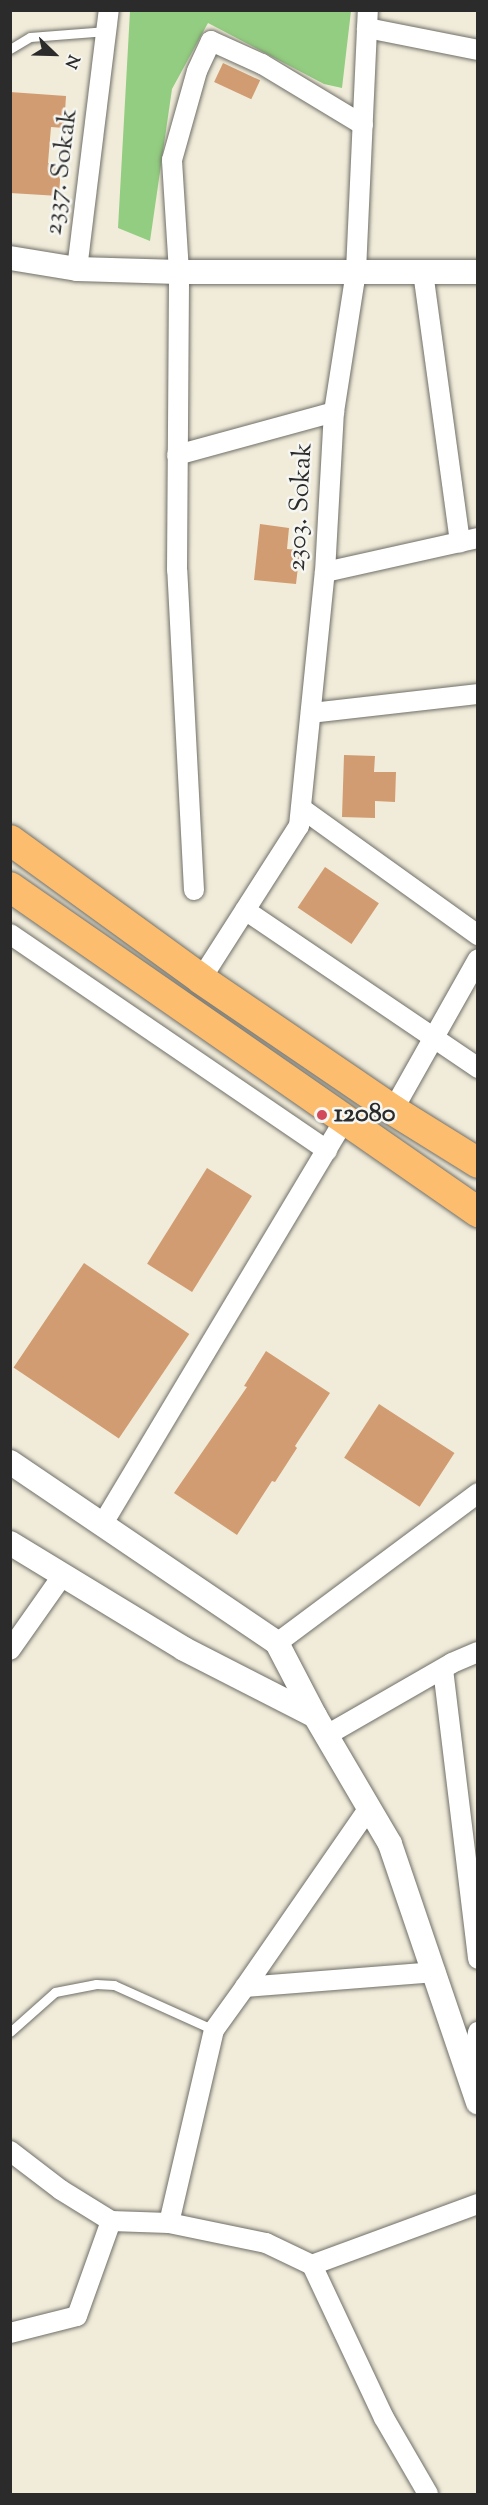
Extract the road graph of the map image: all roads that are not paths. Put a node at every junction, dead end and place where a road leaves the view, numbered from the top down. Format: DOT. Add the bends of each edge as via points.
graph roads {
  1 [pos="109,10"];
  2 [pos="368,19"];
  3 [pos="106,31"];
  4 [pos="10,49"];
  5 [pos="477,50"];
  6 [pos="363,125"];
  7 [pos="10,258"];
  8 [pos="77,269"];
  9 [pos="356,271"];
  10 [pos="179,272"];
  11 [pos="423,272"];
  12 [pos="477,272"];
  13 [pos="334,411"];
  14 [pos="177,455"];
  15 [pos="469,540"];
  16 [pos="325,572"];
  17 [pos="477,694"];
  18 [pos="311,713"];
  19 [pos="301,808"];
  20 [pos="10,840"];
  21 [pos="10,887"];
  22 [pos="194,890"];
  23 [pos="245,910"];
  24 [pos="10,934"];
  25 [pos="477,935"];
  26 [pos="477,959"];
  27 [pos="201,979"];
  28 [pos="433,1038"];
  29 [pos="477,1068"];
  30 [pos="393,1110"];
  31 [pos="344,1120"];
  32 [pos="327,1149"];
  33 [pos="477,1163"];
  34 [pos="477,1212"];
  35 [pos="10,1462"];
  36 [pos="477,1493"];
  37 [pos="102,1525"];
  38 [pos="10,1543"];
  39 [pos="63,1575"];
  40 [pos="277,1643"];
  41 [pos="10,1650"];
  42 [pos="477,1652"];
  43 [pos="443,1669"];
  44 [pos="321,1726"];
  45 [pos="369,1808"];
  46 [pos="477,1959"];
  47 [pos="435,1972"];
  48 [pos="245,1987"];
  49 [pos="214,2030"];
  50 [pos="10,2032"];
  51 [pos="477,2032"];
  52 [pos="470,2078"];
  53 [pos="477,2102"];
  54 [pos="10,2151"];
  55 [pos="477,2204"];
  56 [pos="111,2221"];
  57 [pos="169,2223"];
  58 [pos="312,2265"];
  59 [pos="10,2333"];
  60 [pos="428,2494"];
  1 -- 3 [label="street, 2337. Sokak"];
  2 -- 5 [label="street"];
  2 -- 6 [label="street, 2303. Sokak"];
  3 -- 4 [label="lane" via="30,37"];
  3 -- 8 [label="street, 2337. Sokak"];
  6 -- 9 [label="street, 2303. Sokak"];
  6 -- 10 [label="street" via="262,64 211,41 196,70 172,160"];
  7 -- 8 [label="street"];
  8 -- 10 [label="street"];
  9 -- 10 [label="street"];
  9 -- 11 [label="street"];
  9 -- 13 [label="street, 2303. Sokak"];
  10 -- 14 [label="street"];
  11 -- 12 [label="street"];
  11 -- 15 [label="street"];
  13 -- 14 [label="street"];
  13 -- 16 [label="street, 2303. Sokak"];
  14 -- 22 [label="street" via="177,570"];
  15 -- 16 [label="street"];
  16 -- 18 [label="street, 2303. Sokak"];
  17 -- 18 [label="street"];
  18 -- 19 [label="street, 2303. Sokak"];
  19 -- 23 [label="street, 2303. Sokak" via="299,826"];
  19 -- 25 [label="street"];
  20 -- 27 [label="main road"];
  21 -- 31 [label="main road"];
  23 -- 27 [label="street, 2303. Sokak"];
  23 -- 28 [label="street"];
  24 -- 32 [label="street"];
  26 -- 28 [label="street"];
  27 -- 30 [label="main road"];
  28 -- 29 [label="street"];
  28 -- 30 [label="street"];
  30 -- 33 [label="main road"];
  31 -- 32 [label="street"];
  31 -- 34 [label="main road"];
  32 -- 37 [label="street"];
  35 -- 37 [label="street"];
  36 -- 40 [label="street"];
  37 -- 40 [label="street"];
  38 -- 39 [label="street"];
  39 -- 41 [label="street"];
  39 -- 44 [label="street"];
  40 -- 44 [label="street"];
  42 -- 43 [label="street"];
  43 -- 44 [label="street"];
  43 -- 46 [label="street"];
  44 -- 45 [label="street"];
  45 -- 47 [label="street" via="390,1844"];
  45 -- 48 [label="street"];
  47 -- 48 [label="street"];
  47 -- 52 [label="street"];
  48 -- 49 [label="street"];
  49 -- 50 [label="lane" via="114,1985 96,1984 55,1992"];
  49 -- 57 [label="street"];
  51 -- 52 [label="street"];
  52 -- 53 [label="street"];
  54 -- 56 [label="street" via="61,2190"];
  55 -- 58 [label="street"];
  56 -- 57 [label="street"];
  56 -- 59 [label="street" via="77,2316"];
  57 -- 58 [label="street" via="266,2243"];
  58 -- 60 [label="street" via="384,2418"];
}
